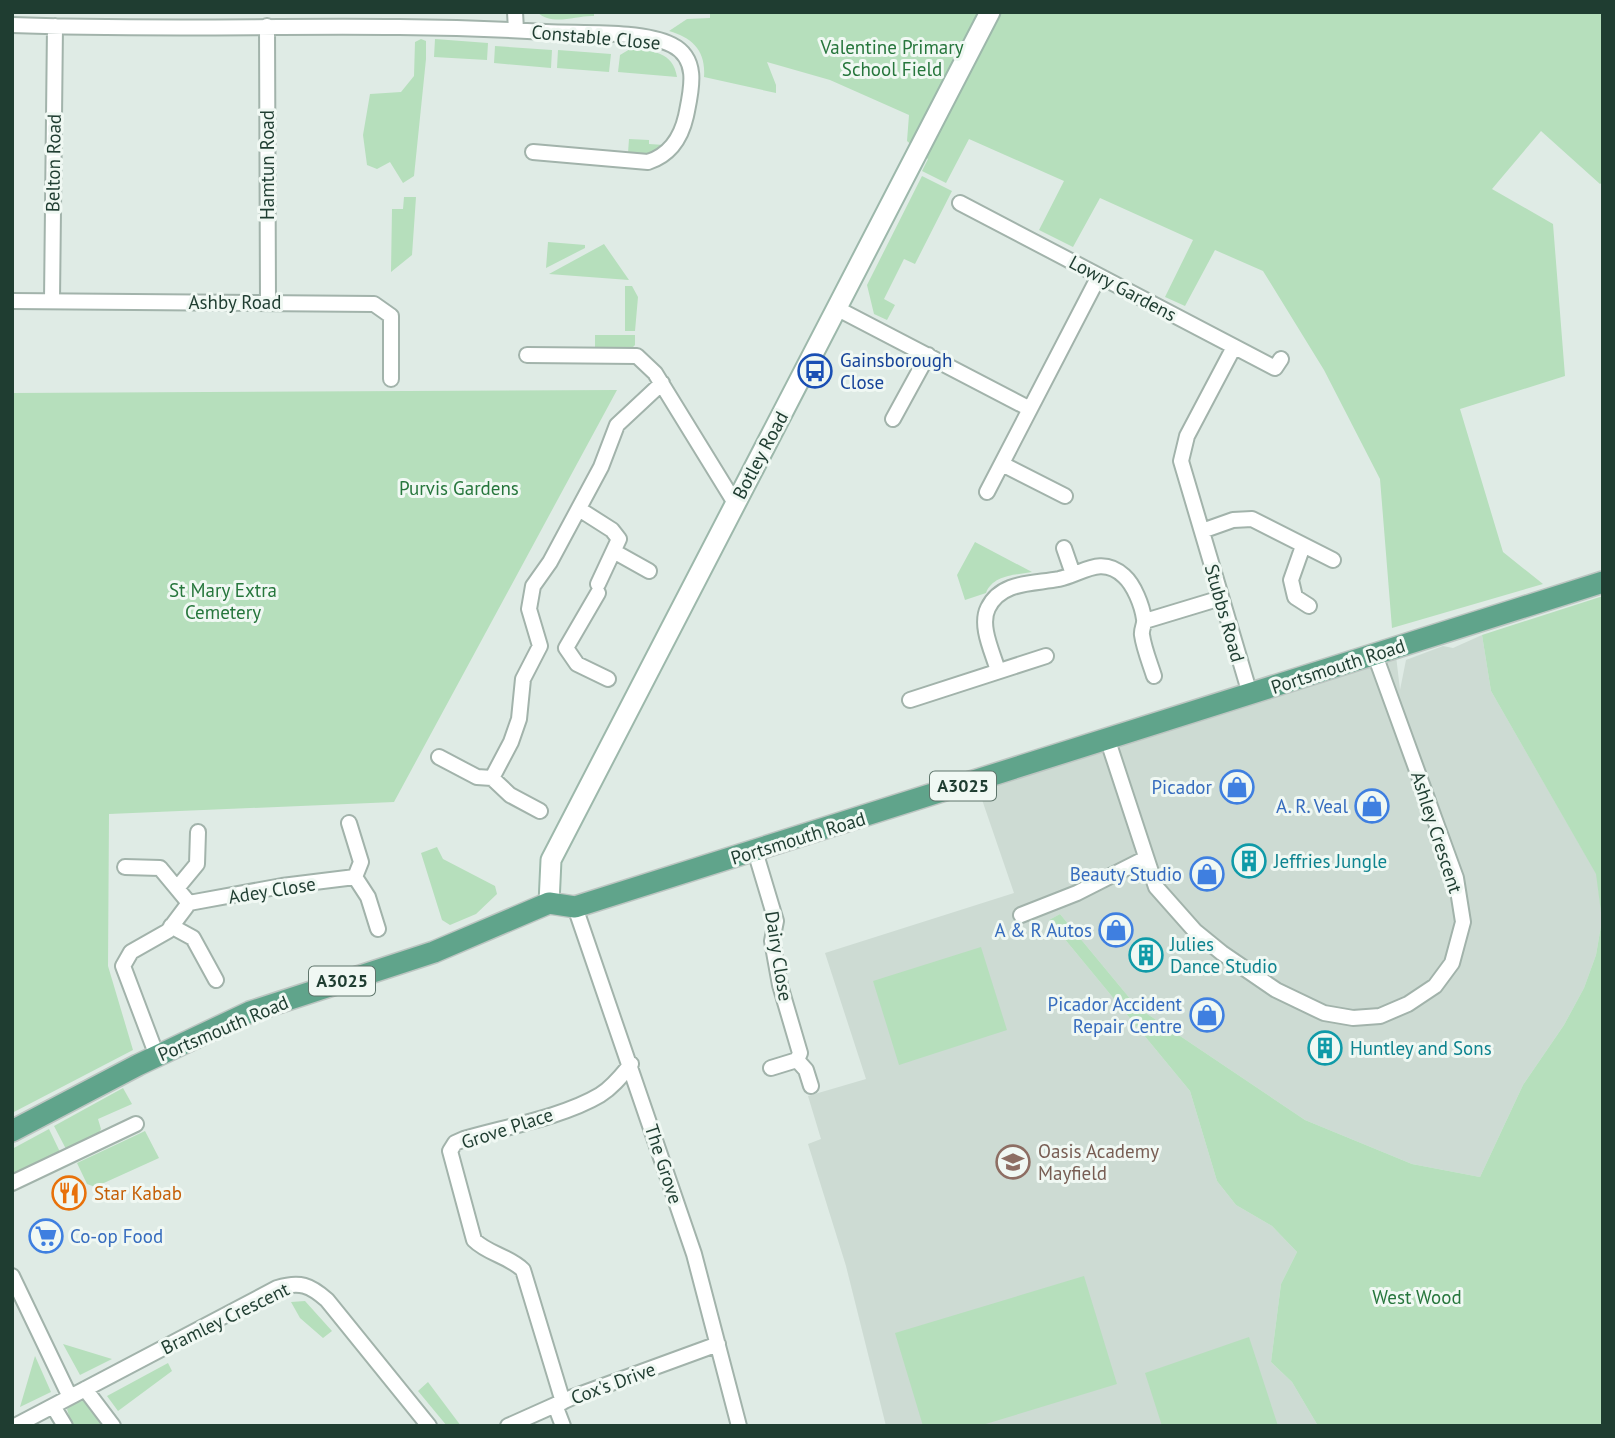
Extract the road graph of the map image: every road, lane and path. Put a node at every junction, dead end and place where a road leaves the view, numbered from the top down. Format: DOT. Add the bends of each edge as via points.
graph roads {
  1 [pos="515,12"];
  2 [pos="990,12"];
  3 [pos="189,19"];
  4 [pos="301,19"];
  5 [pos="12,25"];
  6 [pos="55,26"];
  7 [pos="267,26"];
  8 [pos="516,30"];
  9 [pos="533,152"];
  10 [pos="960,203"];
  11 [pos="1098,276"];
  12 [pos="52,300"];
  13 [pos="12,301"];
  14 [pos="268,303"];
  15 [pos="838,309"];
  16 [pos="1234,347"];
  17 [pos="527,355"];
  18 [pos="928,355"];
  19 [pos="1280,359"];
  20 [pos="391,379"];
  21 [pos="662,383"];
  22 [pos="1030,409"];
  23 [pos="893,419"];
  24 [pos="1002,464"];
  25 [pos="987,492"];
  26 [pos="1065,496"];
  27 [pos="734,503"];
  28 [pos="579,509"];
  29 [pos="1202,531"];
  30 [pos="1303,546"];
  31 [pos="1063,548"];
  32 [pos="615,552"];
  33 [pos="1333,560"];
  34 [pos="649,571"];
  35 [pos="1073,574"];
  36 [pos="1603,582"];
  37 [pos="1221,598"];
  38 [pos="1309,606"];
  39 [pos="1145,621"];
  40 [pos="540,646"];
  41 [pos="566,648"];
  42 [pos="1375,655"];
  43 [pos="1046,656"];
  44 [pos="998,671"];
  45 [pos="1154,676"];
  46 [pos="608,679"];
  47 [pos="1250,694"];
  48 [pos="910,700"];
  49 [pos="1108,741"];
  50 [pos="439,757"];
  51 [pos="492,778"];
  52 [pos="540,811"];
  53 [pos="349,823"];
  54 [pos="198,832"];
  55 [pos="755,851"];
  56 [pos="1146,858"];
  57 [pos="125,867"];
  58 [pos="355,877"];
  59 [pos="174,882"];
  60 [pos="189,903"];
  61 [pos="549,903"];
  62 [pos="575,907"];
  63 [pos="1021,915"];
  64 [pos="172,926"];
  65 [pos="378,929"];
  66 [pos="216,981"];
  67 [pos="157,1056"];
  68 [pos="797,1060"];
  69 [pos="631,1064"];
  70 [pos="771,1068"];
  71 [pos="811,1086"];
  72 [pos="136,1124"];
  73 [pos="12,1131"];
  74 [pos="12,1182"];
  75 [pos="12,1276"];
  76 [pos="718,1344"];
  77 [pos="85,1390"];
  78 [pos="70,1398"];
  79 [pos="559,1404"];
  80 [pos="53,1406"];
  81 [pos="15,1426"];
  82 [pos="65,1426"];
  83 [pos="113,1426"];
  84 [pos="429,1426"];
  85 [pos="508,1426"];
  86 [pos="563,1426"];
  87 [pos="739,1426"];
  1 -- 8 [label="street"];
  2 -- 15 [label="main road, Botley Road"];
  3 -- 6 [label="street"];
  3 -- 7 [label="street"];
  4 -- 7 [label="street"];
  4 -- 8 [label="street"];
  5 -- 6 [label="street"];
  6 -- 12 [label="street, Belton Road"];
  7 -- 14 [label="street, Hamtun Road"];
  8 -- 9 [label="street, Constable Close" via="660,41 680,51 691,68 684,123 676,141 659,158 648,162"];
  10 -- 11 [label="street, Lowry Gardens"];
  11 -- 16 [label="street, Lowry Gardens"];
  11 -- 22 [label="street"];
  12 -- 13 [label="street, Ashby Road"];
  12 -- 14 [label="street, Ashby Road"];
  14 -- 20 [label="street, Ashby Road" via="383,307 391,316"];
  15 -- 18 [label="street"];
  15 -- 27 [label="main road, Botley Road"];
  16 -- 19 [label="street, Lowry Gardens" via="1276,369"];
  16 -- 29 [label="street, Stubbs Road" via="1187,436 1181,461"];
  17 -- 21 [label="street" via="637,356"];
  18 -- 22 [label="street"];
  18 -- 23 [label="street"];
  21 -- 27 [label="street"];
  21 -- 28 [label="street" via="617,425"];
  22 -- 24 [label="street"];
  24 -- 25 [label="street"];
  24 -- 26 [label="street"];
  27 -- 61 [label="main road, Botley Road" via="551,860"];
  28 -- 32 [label="street" via="617,534"];
  28 -- 40 [label="street" via="533,586 528,609"];
  29 -- 30 [label="street" via="1252,519"];
  29 -- 37 [label="street, Stubbs Road"];
  30 -- 33 [label="street"];
  30 -- 38 [label="street" via="1291,580 1295,597"];
  31 -- 35 [label="street"];
  32 -- 34 [label="street"];
  32 -- 41 [label="street"];
  35 -- 39 [label="street" via="1087,566 1116,570 1135,590"];
  35 -- 44 [label="street" via="1015,585 999,593 986,610 985,631"];
  36 -- 42 [label="main road, Portsmouth Road / A3025"];
  37 -- 39 [label="street"];
  37 -- 47 [label="street, Stubbs Road"];
  39 -- 45 [label="street" via="1141,632"];
  40 -- 41 [label="street"];
  40 -- 51 [label="street" via="523,679 519,719"];
  41 -- 46 [label="street" via="578,664"];
  42 -- 47 [label="main road, Portsmouth Road / A3025"];
  42 -- 56 [label="street, Ashley Crescent" via="1456,877 1463,922 1452,963 1435,986 1380,1016 1324,1013 1276,990 1195,931 1156,887"];
  43 -- 44 [label="street"];
  44 -- 48 [label="street"];
  47 -- 49 [label="main road, Portsmouth Road / A3025"];
  49 -- 55 [label="main road, Portsmouth Road / A3025"];
  49 -- 56 [label="street, Ashley Crescent"];
  50 -- 51 [label="street" via="477,776"];
  51 -- 52 [label="street" via="510,795"];
  53 -- 58 [label="street" via="360,862"];
  54 -- 59 [label="street" via="197,864"];
  55 -- 62 [label="main road, Portsmouth Road / A3025"];
  55 -- 68 [label="street, Dairy Close" via="776,921 772,941 800,1053"];
  56 -- 63 [label="street"];
  57 -- 59 [label="street" via="160,868"];
  58 -- 60 [label="street, Adey Close"];
  58 -- 65 [label="street" via="368,897"];
  59 -- 60 [label="street"];
  60 -- 64 [label="street"];
  61 -- 62 [label="main road, Portsmouth Road / A3025"];
  61 -- 67 [label="main road, Portsmouth Road / A3025" via="434,952 250,1012"];
  62 -- 69 [label="street, The Grove"];
  64 -- 66 [label="street" via="193,938"];
  64 -- 67 [label="street" via="155,941 131,952 124,966"];
  67 -- 73 [label="main road, Portsmouth Road / A3025"];
  68 -- 70 [label="street"];
  68 -- 71 [label="street, Dairy Close"];
  69 -- 76 [label="street, The Grove" via="694,1254"];
  69 -- 79 [label="street, Grove Place" via="600,1095 464,1139 450,1151 474,1240 523,1270"];
  72 -- 74 [label="street"];
  75 -- 78 [label="street"];
  76 -- 79 [label="street, Cox's Drive"];
  76 -- 87 [label="street, The Grove"];
  77 -- 78 [label="street, Bramley Crescent"];
  77 -- 83 [label="street"];
  77 -- 84 [label="street, Bramley Crescent" via="277,1288 295,1283 312,1287 327,1300"];
  78 -- 80 [label="street, Bramley Crescent"];
  79 -- 85 [label="street, Cox's Drive"];
  79 -- 86 [label="street"];
  80 -- 81 [label="street, Bramley Crescent"];
  80 -- 82 [label="street"];
}
